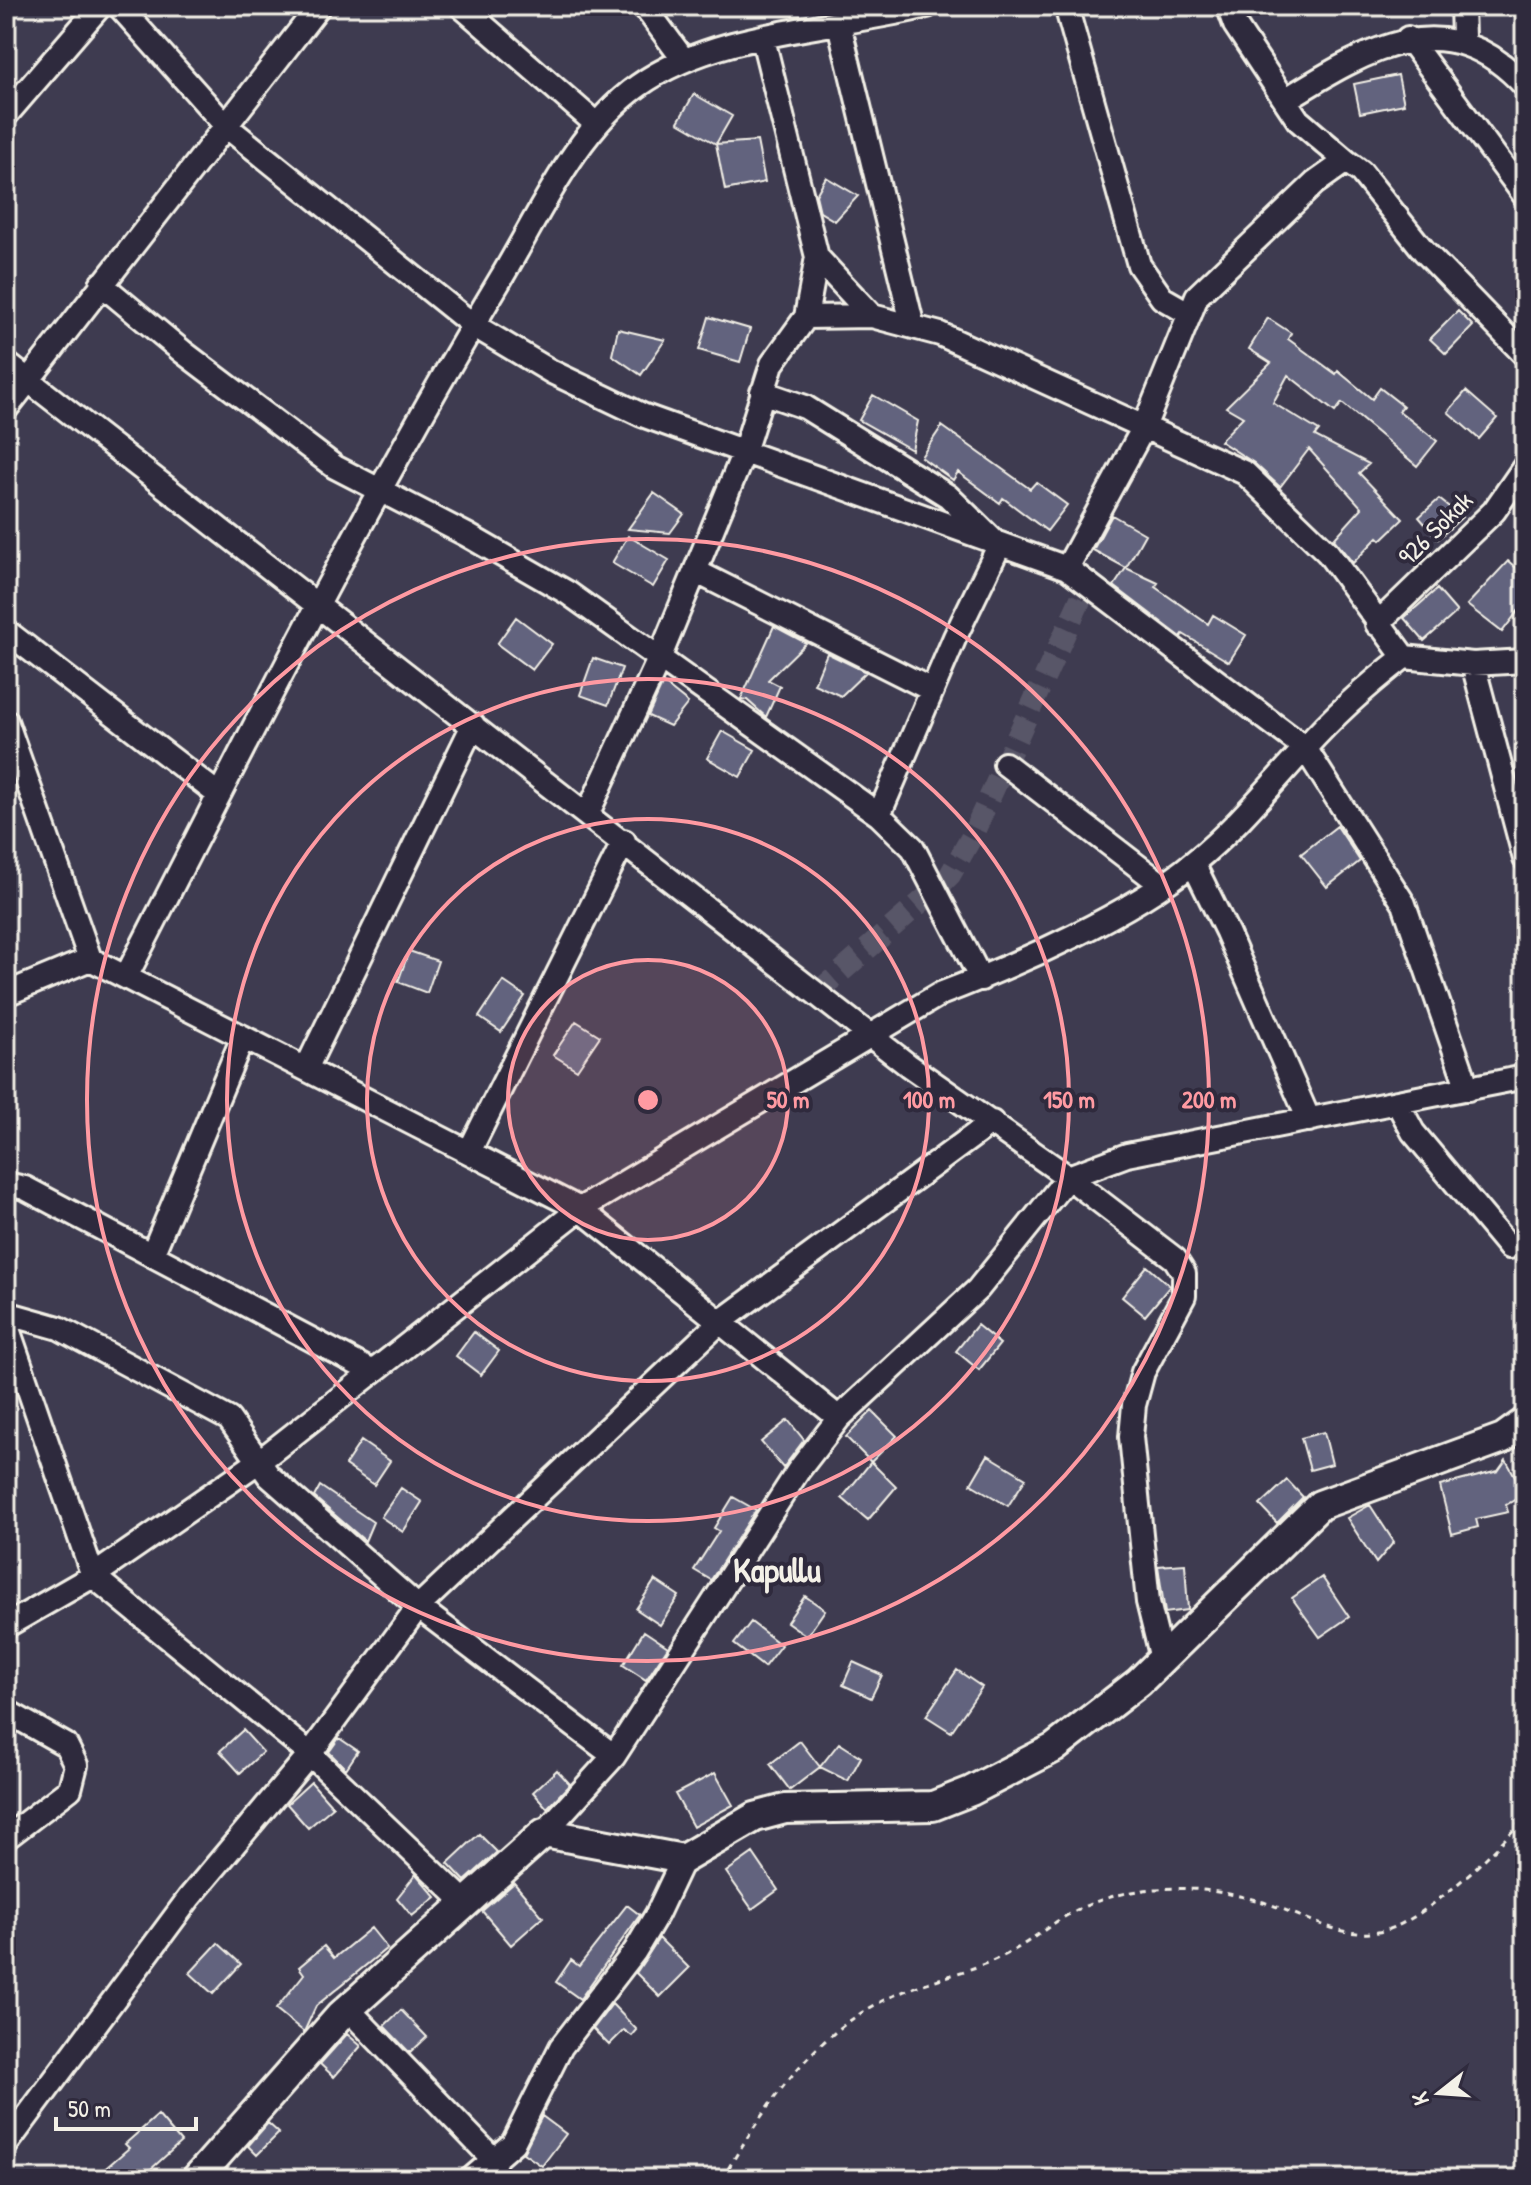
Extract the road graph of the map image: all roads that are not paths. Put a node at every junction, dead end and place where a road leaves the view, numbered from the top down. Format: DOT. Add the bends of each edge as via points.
graph roads {
  1 [pos="100,6"];
  2 [pos="119,6"];
  3 [pos="319,6"];
  4 [pos="461,6"];
  5 [pos="644,6"];
  6 [pos="927,6"];
  7 [pos="1066,6"];
  8 [pos="1228,6"];
  9 [pos="1462,6"];
  10 [pos="894,10"];
  11 [pos="839,24"];
  12 [pos="1463,37"];
  13 [pos="1408,38"];
  14 [pos="763,39"];
  15 [pos="683,59"];
  16 [pos="1525,86"];
  17 [pos="1285,100"];
  18 [pos="6,115"];
  19 [pos="595,123"];
  20 [pos="226,126"];
  21 [pos="1346,161"];
  22 [pos="1525,196"];
  23 [pos="817,257"];
  24 [pos="101,284"];
  25 [pos="1190,314"];
  26 [pos="872,316"];
  27 [pos="806,317"];
  28 [pos="473,325"];
  29 [pos="913,327"];
  30 [pos="1525,355"];
  31 [pos="6,363"];
  32 [pos="28,380"];
  33 [pos="762,392"];
  34 [pos="6,409"];
  35 [pos="1144,427"];
  36 [pos="744,452"];
  37 [pos="1525,466"];
  38 [pos="379,490"];
  39 [pos="999,546"];
  40 [pos="1067,568"];
  41 [pos="695,571"];
  42 [pos="317,604"];
  43 [pos="1377,624"];
  44 [pos="6,631"];
  45 [pos="1404,657"];
  46 [pos="659,659"];
  47 [pos="1525,661"];
  48 [pos="1473,664"];
  49 [pos="932,690"];
  50 [pos="6,721"];
  51 [pos="473,725"];
  52 [pos="1305,748"];
  53 [pos="1005,764"];
  54 [pos="219,795"];
  55 [pos="588,813"];
  56 [pos="879,815"];
  57 [pos="624,841"];
  58 [pos="1525,859"];
  59 [pos="1193,863"];
  60 [pos="1161,884"];
  61 [pos="90,959"];
  62 [pos="126,977"];
  63 [pos="981,979"];
  64 [pos="6,994"];
  65 [pos="870,1035"];
  66 [pos="243,1037"];
  67 [pos="306,1069"];
  68 [pos="1525,1077"];
  69 [pos="1468,1089"];
  70 [pos="1397,1102"];
  71 [pos="1309,1120"];
  72 [pos="992,1122"];
  73 [pos="469,1152"];
  74 [pos="1068,1177"];
  75 [pos="6,1184"];
  76 [pos="580,1209"];
  77 [pos="1509,1247"];
  78 [pos="152,1255"];
  79 [pos="6,1313"];
  80 [pos="720,1322"];
  81 [pos="6,1323"];
  82 [pos="373,1372"];
  83 [pos="15,1378"];
  84 [pos="839,1418"];
  85 [pos="1525,1422"];
  86 [pos="261,1460"];
  87 [pos="93,1576"];
  88 [pos="418,1607"];
  89 [pos="6,1626"];
  90 [pos="1162,1659"];
  91 [pos="6,1711"];
  92 [pos="310,1754"];
  93 [pos="614,1756"];
  94 [pos="544,1833"];
  95 [pos="6,1838"];
  96 [pos="683,1859"];
  97 [pos="466,1903"];
  98 [pos="348,2009"];
  99 [pos="6,2145"];
  100 [pos="495,2161"];
  101 [pos="196,2179"];
  102 [pos="471,2179"];
  1 -- 18 [label="street"];
  2 -- 20 [label="street"];
  3 -- 20 [label="street"];
  4 -- 19 [label="street"];
  5 -- 15 [label="street"];
  6 -- 10 [label="street"];
  7 -- 25 [label="street" via="1139,265 1162,298"];
  8 -- 17 [label="street"];
  9 -- 12 [label="street"];
  10 -- 11 [label="street"];
  11 -- 14 [label="street"];
  11 -- 29 [label="street"];
  12 -- 13 [label="street"];
  12 -- 16 [label="street" via="1510,67"];
  13 -- 17 [label="street" via="1361,53"];
  13 -- 22 [label="street"];
  14 -- 15 [label="street"];
  14 -- 23 [label="street"];
  15 -- 19 [label="street" via="638,86"];
  17 -- 21 [label="street" via="1298,120"];
  19 -- 28 [label="street"];
  20 -- 24 [label="street"];
  20 -- 28 [label="street"];
  21 -- 25 [label="street" via="1315,183 1197,296"];
  21 -- 30 [label="street"];
  23 -- 26 [label="street"];
  23 -- 27 [label="street"];
  24 -- 32 [label="street"];
  24 -- 38 [label="street" via="335,467"];
  25 -- 35 [label="street"];
  26 -- 27 [label="street"];
  26 -- 29 [label="street"];
  27 -- 33 [label="street" via="772,364"];
  28 -- 36 [label="street" via="552,372 642,415"];
  28 -- 38 [label="street"];
  29 -- 35 [label="street" via="940,334"];
  31 -- 32 [label="street"];
  32 -- 34 [label="street"];
  32 -- 42 [label="street"];
  33 -- 36 [label="street"];
  33 -- 39 [label="street" via="805,407 948,496"];
  35 -- 40 [label="street"];
  35 -- 43 [label="street" via="1245,473 1328,553"];
  36 -- 39 [label="street"];
  36 -- 41 [label="street"];
  37 -- 43 [label="street, 926 Sokak" via="1494,511"];
  38 -- 42 [label="street"];
  38 -- 46 [label="street" via="568,593"];
  39 -- 40 [label="street"];
  39 -- 49 [label="street"];
  40 -- 52 [label="street"];
  41 -- 46 [label="street"];
  41 -- 49 [label="street"];
  42 -- 51 [label="street"];
  42 -- 54 [label="street"];
  43 -- 45 [label="street"];
  44 -- 54 [label="street"];
  45 -- 48 [label="street"];
  45 -- 52 [label="street" via="1351,699"];
  46 -- 55 [label="street"];
  46 -- 56 [label="street"];
  47 -- 48 [label="street"];
  48 -- 58 [label="street"];
  49 -- 56 [label="street"];
  50 -- 61 [label="street"];
  51 -- 55 [label="street"];
  51 -- 67 [label="street"];
  52 -- 59 [label="street" via="1255,806"];
  52 -- 69 [label="street" via="1404,904"];
  53 -- 60 [label="street"];
  54 -- 62 [label="street"];
  55 -- 57 [label="street"];
  56 -- 63 [label="street" via="913,848"];
  57 -- 65 [label="street"];
  57 -- 73 [label="street"];
  59 -- 60 [label="street"];
  59 -- 71 [label="street"];
  60 -- 63 [label="street" via="1117,912"];
  61 -- 62 [label="street"];
  61 -- 64 [label="street"];
  62 -- 66 [label="street"];
  63 -- 65 [label="street" via="940,994"];
  65 -- 72 [label="street"];
  65 -- 76 [label="street"];
  66 -- 67 [label="street"];
  66 -- 78 [label="street"];
  67 -- 73 [label="street"];
  68 -- 69 [label="street"];
  69 -- 70 [label="street"];
  70 -- 71 [label="street"];
  70 -- 77 [label="street" via="1413,1132"];
  71 -- 74 [label="street" via="1127,1155"];
  72 -- 74 [label="street"];
  72 -- 80 [label="street"];
  73 -- 76 [label="street"];
  74 -- 84 [label="street" via="978,1289"];
  74 -- 90 [label="street" via="1175,1259 1186,1281 1181,1303 1143,1372 1131,1421 1136,1511"];
  75 -- 78 [label="street" via="25,1188"];
  76 -- 80 [label="street"];
  76 -- 82 [label="street"];
  78 -- 82 [label="street"];
  79 -- 86 [label="street" via="59,1328 229,1419"];
  80 -- 84 [label="street"];
  80 -- 88 [label="street"];
  81 -- 83 [label="street"];
  82 -- 86 [label="street"];
  83 -- 87 [label="street"];
  84 -- 93 [label="street" via="798,1471"];
  85 -- 90 [label="street" via="1503,1438 1320,1505"];
  86 -- 87 [label="street"];
  86 -- 88 [label="street" via="269,1476"];
  87 -- 89 [label="street"];
  87 -- 92 [label="street"];
  88 -- 92 [label="street"];
  88 -- 93 [label="street"];
  90 -- 96 [label="street" via="1054,1748 971,1791 933,1806 785,1809 755,1817"];
  91 -- 95 [label="street" via="66,1745 76,1774 64,1795"];
  92 -- 97 [label="street"];
  92 -- 99 [label="street" via="189,1898"];
  93 -- 94 [label="street"];
  94 -- 96 [label="street"];
  94 -- 97 [label="street"];
  96 -- 100 [label="street" via="642,1939 561,2047 520,2132"];
  97 -- 98 [label="street"];
  98 -- 100 [label="street"];
  98 -- 101 [label="street"];
  100 -- 102 [label="street"];
}
